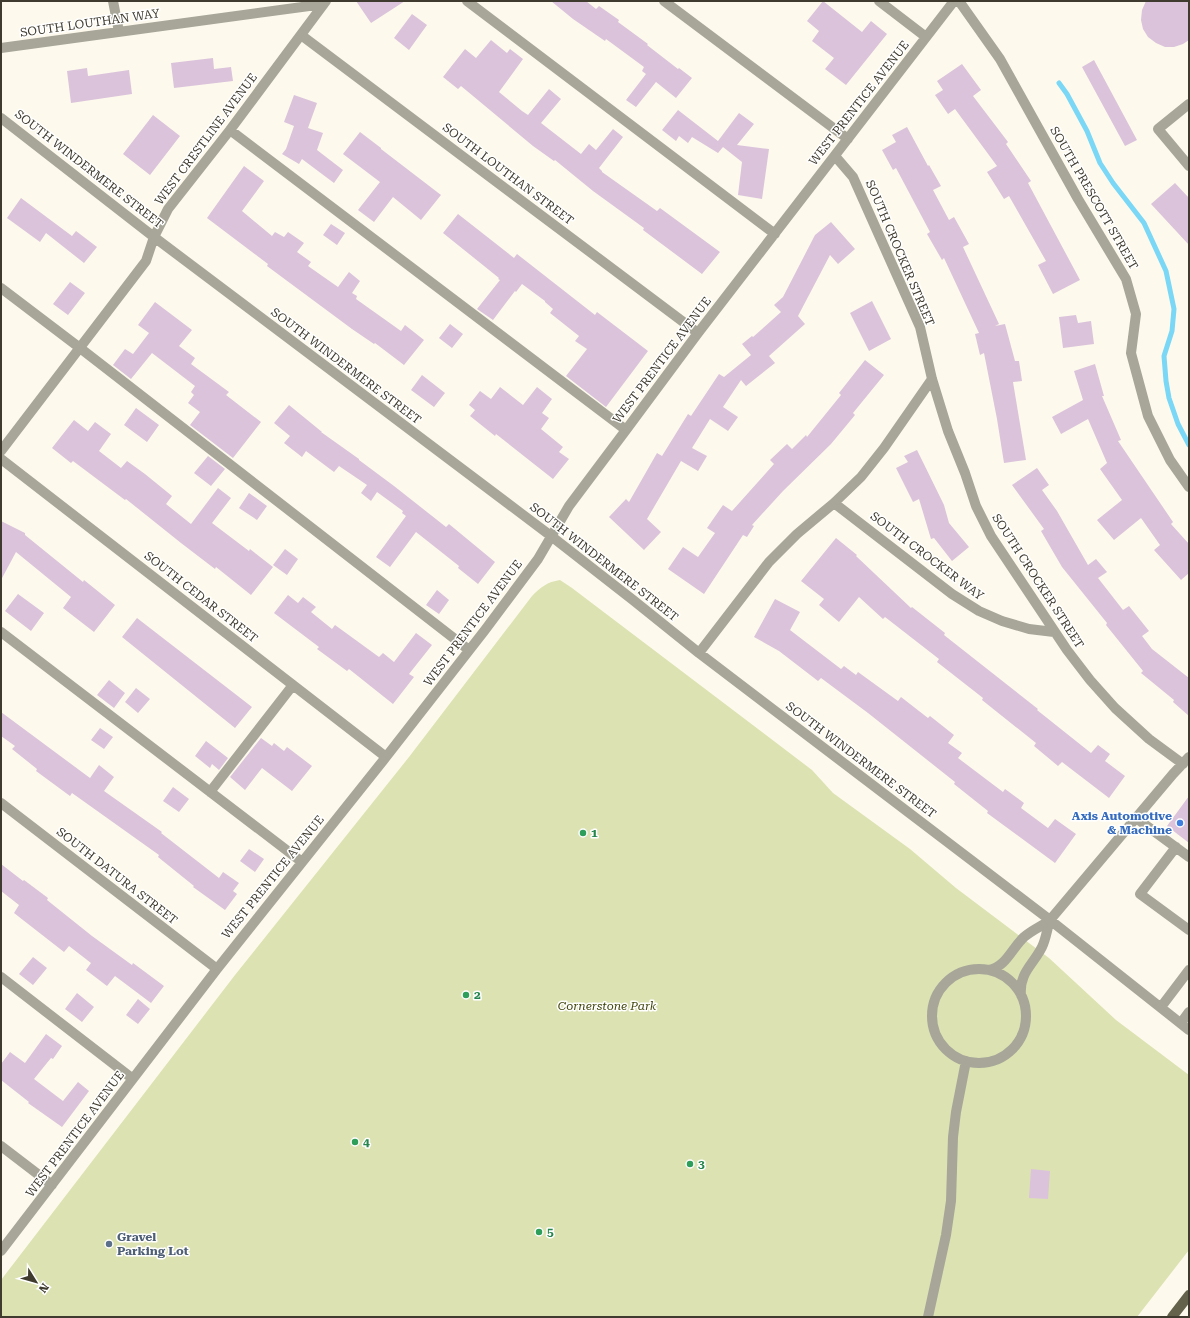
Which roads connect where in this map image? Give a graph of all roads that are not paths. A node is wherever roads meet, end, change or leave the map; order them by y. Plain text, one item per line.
1 (113, 1) edge
2 (468, 1) edge
3 (664, 1) edge
4 (879, 1) edge
5 (954, 1) edge
6 (959, 1) edge
7 (325, 2) edge
8 (119, 32) junction
9 (301, 35) junction
10 (926, 37) junction
11 (1, 48) edge
12 (1189, 104) edge
13 (1, 118) edge
14 (230, 130) junction
15 (848, 139) junction
16 (835, 156) junction
17 (1189, 166) edge
18 (775, 234) junction
19 (154, 237) junction
20 (1, 288) edge
21 (698, 334) junction
22 (80, 348) junction
23 (932, 379) junction
24 (626, 430) junction
25 (1, 451) edge
26 (1, 459) edge
27 (1189, 487) edge
28 (834, 503) junction
29 (551, 536) junction
30 (1, 632) edge
31 (1054, 632) junction
32 (469, 650) junction
33 (699, 653) junction
34 (293, 685) junction
35 (386, 757) junction
36 (1186, 760) edge
37 (210, 792) junction
38 (1, 803) edge
39 (1136, 818) junction
40 (1176, 847) junction
41 (1189, 857) edge
42 (302, 862) junction
43 (1050, 920) junction
44 (1189, 930) edge
45 (217, 969) junction
46 (989, 970) junction
47 (1189, 970) edge
48 (1, 977) edge
49 (1021, 995) junction
50 (1160, 1008) junction
51 (1189, 1012) edge
52 (1185, 1027) edge
53 (966, 1061) junction
54 (133, 1079) junction
55 (1, 1146) edge
56 (52, 1185) junction
57 (1, 1251) edge
58 (1189, 1295) edge
59 (928, 1317) edge
60 (1172, 1317) edge

1 - 8 street
2 - 18 street
3 - 15 street
4 - 10 street
5 - 10 street, WEST PRENTICE AVENUE
6 - 27 street, SOUTH PRESCOTT STREET
7 - 8 street, SOUTH LOUTHAN WAY
7 - 9 street, WEST CRESTLINE AVENUE
8 - 11 street, SOUTH LOUTHAN WAY
9 - 14 street, WEST CRESTLINE AVENUE
9 - 21 street, SOUTH LOUTHAN STREET
10 - 15 street, WEST PRENTICE AVENUE
12 - 17 street
13 - 19 street, SOUTH WINDERMERE STREET
14 - 19 street, WEST CRESTLINE AVENUE
14 - 24 street
15 - 16 street, WEST PRENTICE AVENUE
16 - 18 street, WEST PRENTICE AVENUE
16 - 23 street, SOUTH CROCKER STREET
18 - 21 street, WEST PRENTICE AVENUE
19 - 22 street, WEST CRESTLINE AVENUE
19 - 29 street, SOUTH WINDERMERE STREET
20 - 22 street
21 - 24 street, WEST PRENTICE AVENUE
22 - 25 street, WEST CRESTLINE AVENUE
22 - 32 street
23 - 28 street
23 - 31 street, SOUTH CROCKER STREET
24 - 29 street, WEST PRENTICE AVENUE
26 - 34 street, SOUTH CEDAR STREET
28 - 31 street, SOUTH CROCKER WAY
28 - 33 street
29 - 32 street, WEST PRENTICE AVENUE
29 - 33 street, SOUTH WINDERMERE STREET
30 - 37 street
31 - 36 street, SOUTH CROCKER STREET
32 - 35 street, WEST PRENTICE AVENUE
33 - 43 street, SOUTH WINDERMERE STREET
34 - 35 street, SOUTH CEDAR STREET
34 - 37 street
35 - 42 street, WEST PRENTICE AVENUE
36 - 39 street
37 - 42 street
38 - 45 street, SOUTH DATURA STREET
39 - 40 street
39 - 43 street
40 - 41 street
40 - 44 street
42 - 45 street, WEST PRENTICE AVENUE
43 - 46 street
43 - 49 street
43 - 50 street, SOUTH WINDERMERE STREET
45 - 54 street, WEST PRENTICE AVENUE
46 - 49 street
46 - 53 street
47 - 50 street
48 - 54 street
49 - 53 street
50 - 52 street, SOUTH WINDERMERE STREET
51 - 52 street
53 - 59 street
54 - 56 street, WEST PRENTICE AVENUE
55 - 56 street
56 - 57 street, WEST PRENTICE AVENUE
58 - 60 main road

